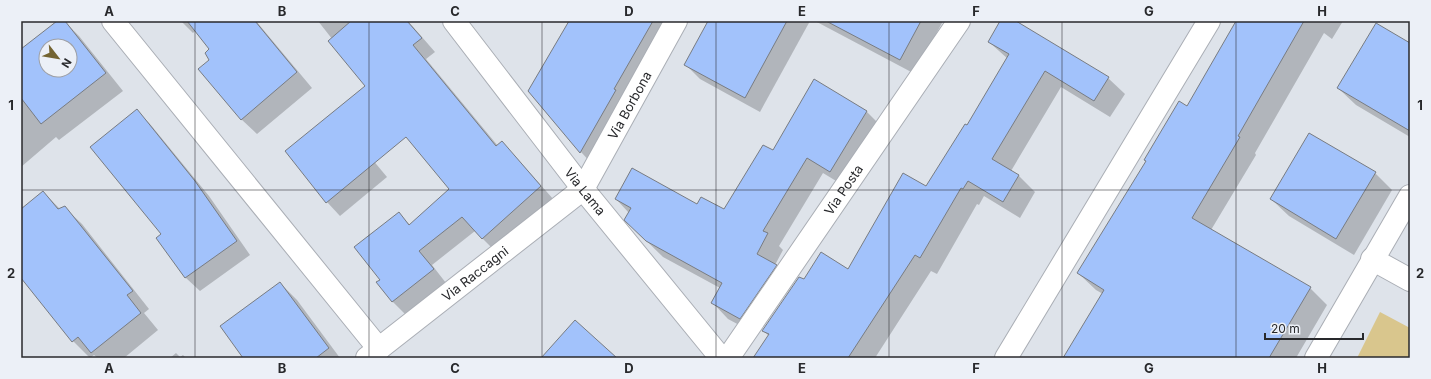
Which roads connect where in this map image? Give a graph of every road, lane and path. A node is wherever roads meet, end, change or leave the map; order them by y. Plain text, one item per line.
1 (113, 21) edge
2 (454, 21) edge
3 (676, 21) edge
4 (959, 21) edge
5 (1209, 21) edge
6 (583, 189) junction
7 (1410, 196) edge
8 (1372, 259) junction
9 (1410, 280) edge
10 (373, 354) edge
11 (721, 358) edge
12 (728, 358) edge
13 (1006, 358) edge
14 (1316, 358) edge

1 - 10 street
2 - 6 street, Via Lama
3 - 6 street, Via Borbona
4 - 12 street, Via Posta
5 - 13 street
6 - 10 street, Via Raccagni
6 - 11 street, Via Lama
7 - 8 street
8 - 9 street
8 - 14 street

